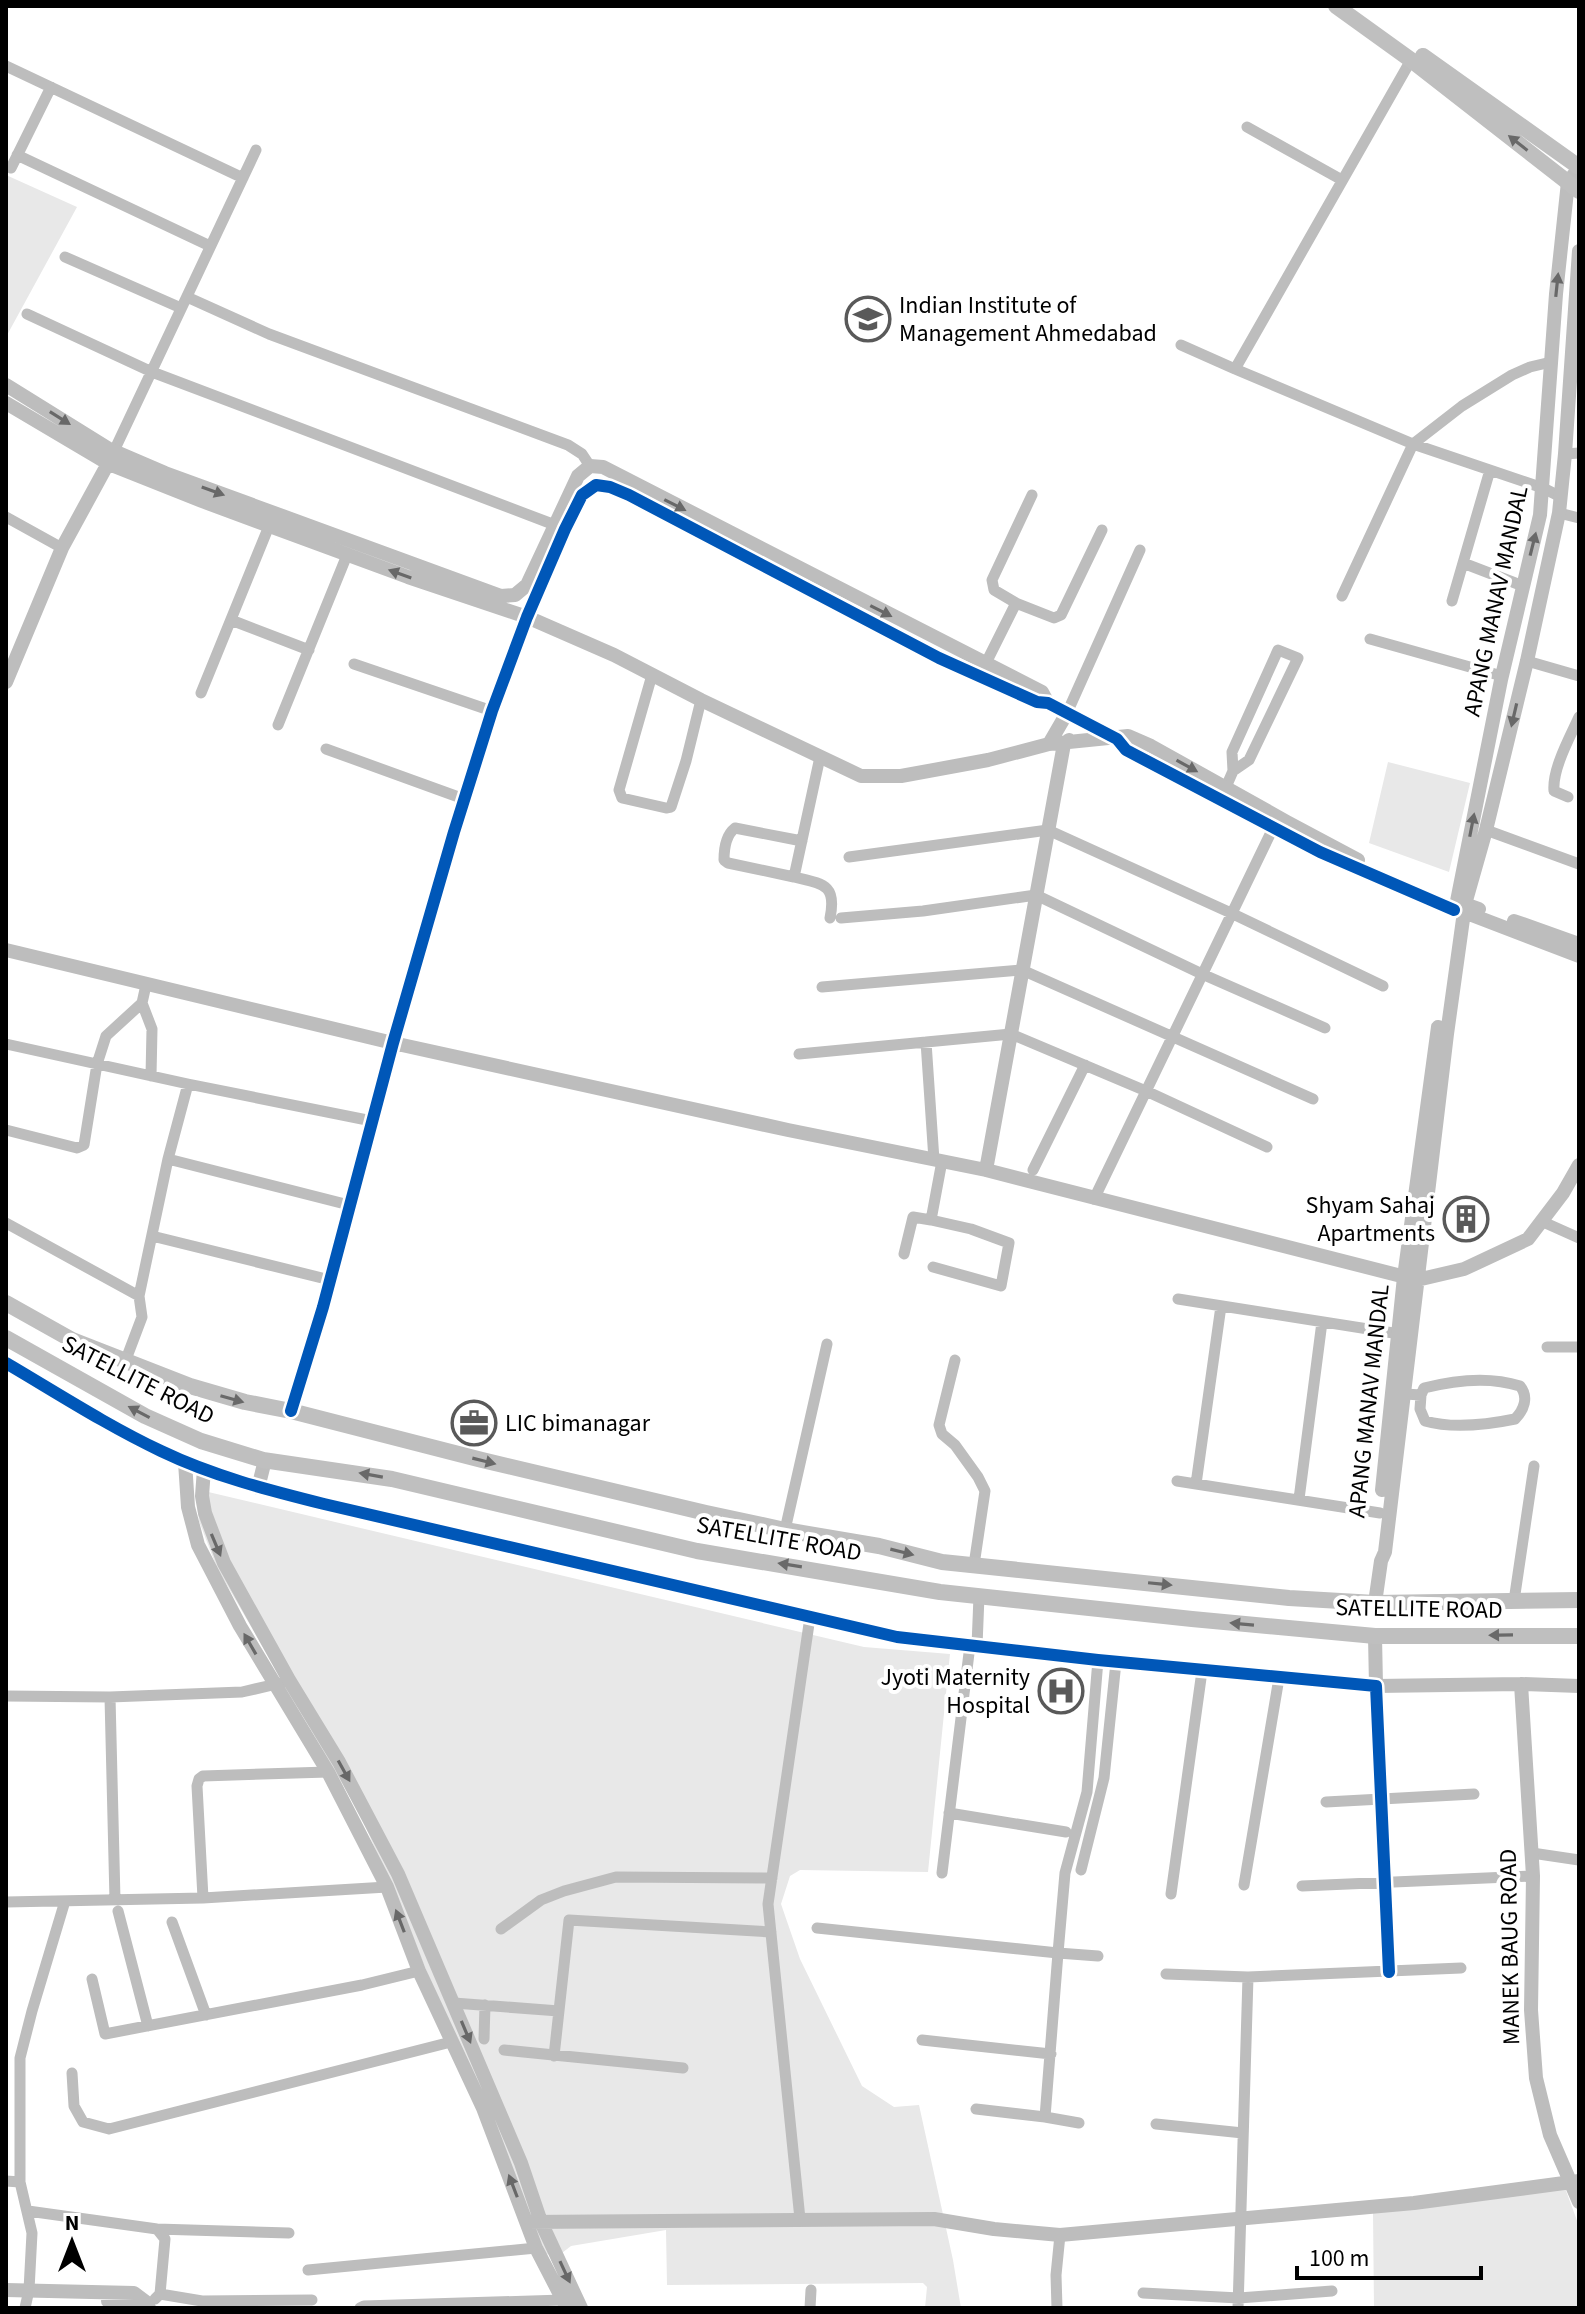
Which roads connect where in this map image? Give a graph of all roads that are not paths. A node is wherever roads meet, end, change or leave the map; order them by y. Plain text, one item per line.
1 (1336, 6) edge
2 (1354, 6) edge
3 (1411, 60) junction
4 (6, 66) edge
5 (51, 87) junction
6 (1247, 127) dead end
7 (256, 150) dead end
8 (17, 155) junction
9 (11, 168) dead end
10 (1579, 168) edge
11 (243, 178) junction
12 (1342, 180) junction
13 (1574, 186) edge
14 (210, 246) junction
15 (1579, 251) edge
16 (65, 257) dead end
17 (187, 297) junction
18 (181, 308) junction
19 (27, 314) dead end
20 (1181, 345) dead end
21 (1551, 362) junction
22 (1235, 369) junction
23 (152, 372) junction
24 (6, 385) edge
25 (6, 403) edge
26 (1413, 444) junction
27 (1572, 453) edge
28 (112, 458) junction
29 (590, 466) junction
30 (1490, 470) junction
31 (596, 485) junction
32 (1543, 488) junction
33 (1032, 495) dead end
34 (1561, 497) junction
35 (1559, 513) junction
36 (6, 517) edge
37 (1579, 518) edge
38 (555, 525) junction
39 (269, 526) junction
40 (1102, 530) dead end
41 (62, 548) junction
42 (1140, 550) dead end
43 (347, 555) junction
44 (1463, 563) junction
45 (809, 582) junction
46 (1523, 586) junction
47 (515, 595) junction
48 (1342, 596) dead end
49 (1452, 601) dead end
50 (1016, 603) junction
51 (527, 617) junction
52 (231, 620) junction
53 (1370, 639) dead end
54 (309, 650) junction
55 (1527, 661) junction
56 (354, 664) dead end
57 (982, 672) junction
58 (652, 675) junction
59 (1579, 676) edge
60 (1501, 678) junction
61 (6, 682) edge
62 (1521, 685) junction
63 (201, 693) dead end
64 (701, 700) junction
65 (492, 711) junction
66 (1067, 713) junction
67 (1579, 717) edge
68 (278, 725) dead end
69 (1090, 725) junction
70 (1117, 739) junction
71 (1056, 744) junction
72 (326, 749) dead end
73 (820, 757) junction
74 (1233, 771) junction
75 (1226, 787) junction
76 (1568, 797) dead end
77 (464, 799) junction
78 (1276, 822) junction
79 (1048, 830) junction
80 (1486, 830) junction
81 (802, 841) junction
82 (849, 857) dead end
83 (1579, 864) edge
84 (794, 877) junction
85 (1036, 895) junction
86 (1458, 907) junction
87 (1231, 913) junction
88 (1579, 944) edge
89 (6, 950) edge
90 (1579, 956) edge
91 (1022, 970) junction
92 (1202, 974) junction
93 (146, 985) junction
94 (1383, 986) dead end
95 (822, 987) dead end
96 (142, 1003) junction
97 (1325, 1028) dead end
98 (1011, 1034) junction
99 (1173, 1035) junction
100 (926, 1042) junction
101 (393, 1043) junction
102 (6, 1044) edge
103 (799, 1054) dead end
104 (97, 1064) junction
105 (1085, 1065) junction
106 (151, 1076) junction
107 (188, 1084) junction
108 (1146, 1091) junction
109 (1313, 1099) dead end
110 (372, 1121) junction
111 (6, 1130) edge
112 (1267, 1147) dead end
113 (168, 1159) junction
114 (938, 1160) junction
115 (1579, 1165) edge
116 (986, 1170) junction
117 (1033, 1170) dead end
118 (1094, 1199) junction
119 (349, 1205) junction
120 (931, 1220) junction
121 (1541, 1221) junction
122 (6, 1223) edge
123 (152, 1236) junction
124 (1579, 1238) edge
125 (904, 1254) dead end
126 (933, 1267) dead end
127 (1411, 1279) junction
128 (330, 1280) junction
129 (139, 1296) junction
130 (1178, 1299) dead end
131 (6, 1303) edge
132 (1221, 1306) junction
133 (1322, 1322) junction
134 (1405, 1335) junction
135 (6, 1338) edge
136 (827, 1344) dead end
137 (1547, 1347) dead end
138 (1579, 1347) edge
139 (955, 1360) dead end
140 (125, 1362) junction
141 (6, 1363) edge
142 (1405, 1394) junction
143 (1421, 1395) junction
144 (291, 1411) junction
145 (265, 1460) junction
146 (185, 1462) junction
147 (1534, 1466) dead end
148 (204, 1469) junction
149 (1177, 1481) dead end
150 (1196, 1484) junction
151 (258, 1488) junction
152 (1299, 1499) junction
153 (1380, 1513) junction
154 (785, 1530) junction
155 (1381, 1561) junction
156 (974, 1565) junction
157 (979, 1596) junction
158 (1579, 1600) edge
159 (1514, 1601) junction
160 (1375, 1603) junction
161 (810, 1617) junction
162 (1375, 1636) junction
163 (1579, 1636) edge
164 (973, 1646) junction
165 (1098, 1660) junction
166 (1116, 1662) junction
167 (1202, 1671) junction
168 (1279, 1678) junction
169 (289, 1680) junction
170 (1521, 1684) junction
171 (274, 1685) junction
172 (1376, 1686) junction
173 (1579, 1686) edge
174 (6, 1696) edge
175 (110, 1697) junction
176 (328, 1772) junction
177 (1474, 1794) dead end
178 (1381, 1798) junction
179 (1326, 1802) dead end
180 (949, 1813) junction
181 (1066, 1832) dead end
182 (1532, 1853) junction
183 (1579, 1860) edge
184 (1081, 1870) dead end
185 (942, 1873) dead end
186 (1533, 1876) junction
187 (772, 1878) junction
188 (1385, 1881) junction
189 (1244, 1885) dead end
190 (1302, 1886) dead end
191 (387, 1887) junction
192 (1171, 1894) dead end
193 (203, 1898) junction
194 (65, 1901) junction
195 (6, 1902) edge
196 (117, 1905) junction
197 (172, 1922) dead end
198 (817, 1928) dead end
199 (501, 1929) dead end
200 (771, 1932) junction
201 (1058, 1953) junction
202 (1098, 1956) dead end
203 (1461, 1968) dead end
204 (419, 1971) junction
205 (1389, 1972) junction
206 (1166, 1974) dead end
207 (1248, 1977) junction
208 (92, 1979) dead end
209 (454, 2003) junction
210 (485, 2005) junction
211 (559, 2011) junction
212 (206, 2015) junction
213 (148, 2026) junction
214 (484, 2039) dead end
215 (922, 2040) dead end
216 (451, 2042) junction
217 (504, 2050) dead end
218 (1051, 2054) junction
219 (554, 2056) junction
220 (683, 2068) dead end
221 (72, 2073) dead end
222 (976, 2109) dead end
223 (1045, 2117) junction
224 (1079, 2123) dead end
225 (1156, 2124) dead end
226 (6, 2129) edge
227 (19, 2129) junction
228 (1243, 2133) junction
229 (6, 2181) edge
230 (1574, 2181) edge
231 (20, 2182) junction
232 (1579, 2202) edge
233 (28, 2211) junction
234 (800, 2219) junction
235 (1240, 2219) junction
236 (534, 2222) junction
237 (157, 2229) junction
238 (289, 2233) dead end
239 (1060, 2235) junction
240 (536, 2248) junction
241 (308, 2270) dead end
242 (6, 2290) edge
243 (811, 2290) dead end
244 (1332, 2291) dead end
245 (1143, 2293) dead end
246 (160, 2294) junction
247 (27, 2299) edge
248 (6, 2300) edge
249 (312, 2300) dead end
250 (1238, 2303) edge
251 (565, 2304) edge
252 (144, 2307) edge
253 (360, 2308) edge
254 (581, 2308) edge
255 (810, 2308) edge
256 (1057, 2308) edge

1 - 3 main road
2 - 10 main road
3 - 12 street
13 -> 3 main road
4 - 5 street
5 - 8 street
5 - 11 street
6 - 12 street
7 - 11 street
8 - 9 street
8 - 14 street
10 - 13 street
11 - 14 street
12 - 22 street
21 -> 13 street, APANG MANAV MANDAL
14 - 17 street
15 - 27 street
16 - 18 street
17 - 18 street
17 - 29 street
18 - 23 street
19 - 23 street
20 - 22 street
21 - 26 street
21 - 32 street, APANG MANAV MANDAL
22 - 26 street
23 - 28 street
23 - 38 street
24 -> 28 street
25 - 28 street
26 - 30 street
26 - 48 street
27 - 34 street
28 - 39 street
28 - 41 street
28 -> 47 street
29 - 31 street
29 - 38 street
29 -> 45 street
30 - 32 street
30 - 44 street
31 - 45 street
31 - 51 street
32 - 34 street
46 -> 32 street, APANG MANAV MANDAL
33 - 50 street
34 - 35 street
35 - 37 street
35 - 55 street
36 - 41 street
38 - 47 street
39 - 43 street
39 - 52 street
40 - 50 street
41 - 61 street
42 - 66 street
51 -> 43 street
43 - 54 street
44 - 46 street
44 - 49 street
45 - 57 street
46 - 60 street, APANG MANAV MANDAL
47 - 51 street
50 - 57 street
51 - 58 street
51 - 65 street
52 - 54 street
52 - 63 street
53 - 60 street
54 - 68 street
55 - 59 street
55 - 62 street
56 - 65 street
57 - 66 street
58 - 64 street
58 - 64 street
60 - 62 street
86 -> 60 street, APANG MANAV MANDAL
62 -> 80 street
64 - 73 street
65 - 77 street
66 - 69 street
66 - 71 street
67 - 76 street
69 - 70 street
69 - 71 street
70 - 71 street
70 -> 75 street
70 - 78 street
71 - 73 street
71 - 79 street
72 - 77 street
73 - 81 street
74 - 74 street
74 - 75 street
75 - 78 street
77 - 101 street
78 - 86 street
78 - 87 street
79 - 82 street
79 - 85 street
79 - 87 street
80 - 83 street
80 - 86 street
81 - 84 street
81 - 84 street
84 - 85 street
85 - 91 street
85 - 92 street
86 - 88 street
86 - 90 street
86 - 127 street, APANG MANAV MANDAL
87 - 92 street
87 - 94 street
89 - 93 street
91 - 95 street
91 - 98 street
91 - 99 street
92 - 97 street
92 - 99 street
93 - 96 street
93 - 101 street
96 - 104 street
96 - 106 street
98 - 100 street
98 - 105 street
98 - 116 street
99 - 108 street
99 - 109 street
100 - 103 street
100 - 114 street
101 - 110 street
101 - 114 street
102 - 104 street
104 - 106 street
104 - 111 street
105 - 108 street
105 - 117 street
106 - 107 street
107 - 110 street
107 - 113 street
108 - 112 street
108 - 118 street
110 - 119 street
113 - 119 street
113 - 123 street
114 - 116 street
114 - 120 street
115 - 121 street
116 - 118 street
118 - 127 street
119 - 128 street
120 - 125 street
120 - 126 street
121 - 124 street
121 - 127 street
122 - 129 street
123 - 128 street
123 - 129 street
127 - 134 street, APANG MANAV MANDAL
128 - 144 street
129 - 140 street
130 - 132 street
131 - 140 main road, SATELLITE ROAD
132 - 133 street
132 - 150 street
133 - 134 street
133 - 152 street
134 - 142 street
134 - 153 street, APANG MANAV MANDAL
145 -> 135 main road, SATELLITE ROAD
136 - 154 street
137 - 138 street
139 - 156 street
140 -> 144 main road, SATELLITE ROAD
141 - 146 street
142 - 143 street
142 - 155 street
143 - 143 street
144 -> 154 main road, SATELLITE ROAD
145 - 151 street
157 -> 145 main road, SATELLITE ROAD
146 - 148 street
171 -> 146 street
147 - 159 street
148 - 151 street
148 -> 169 street
149 - 150 street
150 - 152 street
151 - 161 street
152 - 153 street
153 - 155 street, APANG MANAV MANDAL
154 -> 156 main road, SATELLITE ROAD
155 - 160 street
156 -> 160 main road, SATELLITE ROAD
162 -> 157 main road, SATELLITE ROAD
157 - 164 street
158 - 159 main road, SATELLITE ROAD
159 - 160 main road, SATELLITE ROAD
161 - 164 street
161 - 187 street
163 -> 162 main road, SATELLITE ROAD
162 - 172 street
164 - 165 street
164 - 180 street
165 - 166 street
165 - 201 street
166 - 167 street
166 - 184 street
167 - 168 street
167 - 192 street
168 - 172 street
168 - 189 street
169 - 171 street
169 -> 209 street
170 - 172 street
170 - 173 street
170 - 182 street, MANEK BAUG ROAD
171 - 175 street
171 - 176 street
172 - 178 street
174 - 175 street
175 - 196 street
176 - 191 street
176 - 193 street
177 - 178 street
178 - 179 street
178 - 188 street
180 - 181 street
180 - 185 street
182 - 183 street
182 - 186 street, MANEK BAUG ROAD
186 - 188 street
186 - 230 street, MANEK BAUG ROAD
187 - 199 street
187 - 200 street
188 - 190 street
188 - 205 street
191 - 193 street
204 -> 191 street
193 - 196 street
194 - 195 street
194 - 196 street
194 - 227 street
196 - 213 street
197 - 212 street
198 - 201 street
200 - 211 street
200 - 234 street
201 - 202 street
201 - 218 street
203 - 205 street
204 - 212 street
204 - 216 street
205 - 207 street
206 - 207 street
207 - 228 street
208 - 213 street
209 - 210 street
209 -> 236 street
210 - 211 street
210 - 214 street
211 - 219 street
212 - 213 street
215 - 218 street
216 - 221 street
236 -> 216 street
217 - 219 street
218 - 223 street
219 - 220 street
222 - 223 street
223 - 224 street
225 - 228 street
226 - 227 street
227 - 231 street
228 - 235 street
229 - 231 street
230 - 232 street, MANEK BAUG ROAD
230 - 235 street
231 - 233 street
233 - 237 street
233 - 247 street
234 - 236 street
234 - 239 street
235 - 239 street
235 - 250 street
236 - 240 street
236 -> 254 street
237 - 238 street
237 - 246 street
239 - 256 street
240 - 241 street
240 - 251 street
242 - 247 street
243 - 255 street
244 - 250 street
245 - 250 street
246 - 249 street
246 - 252 street
247 - 248 street
247 - 252 street
251 - 253 street

